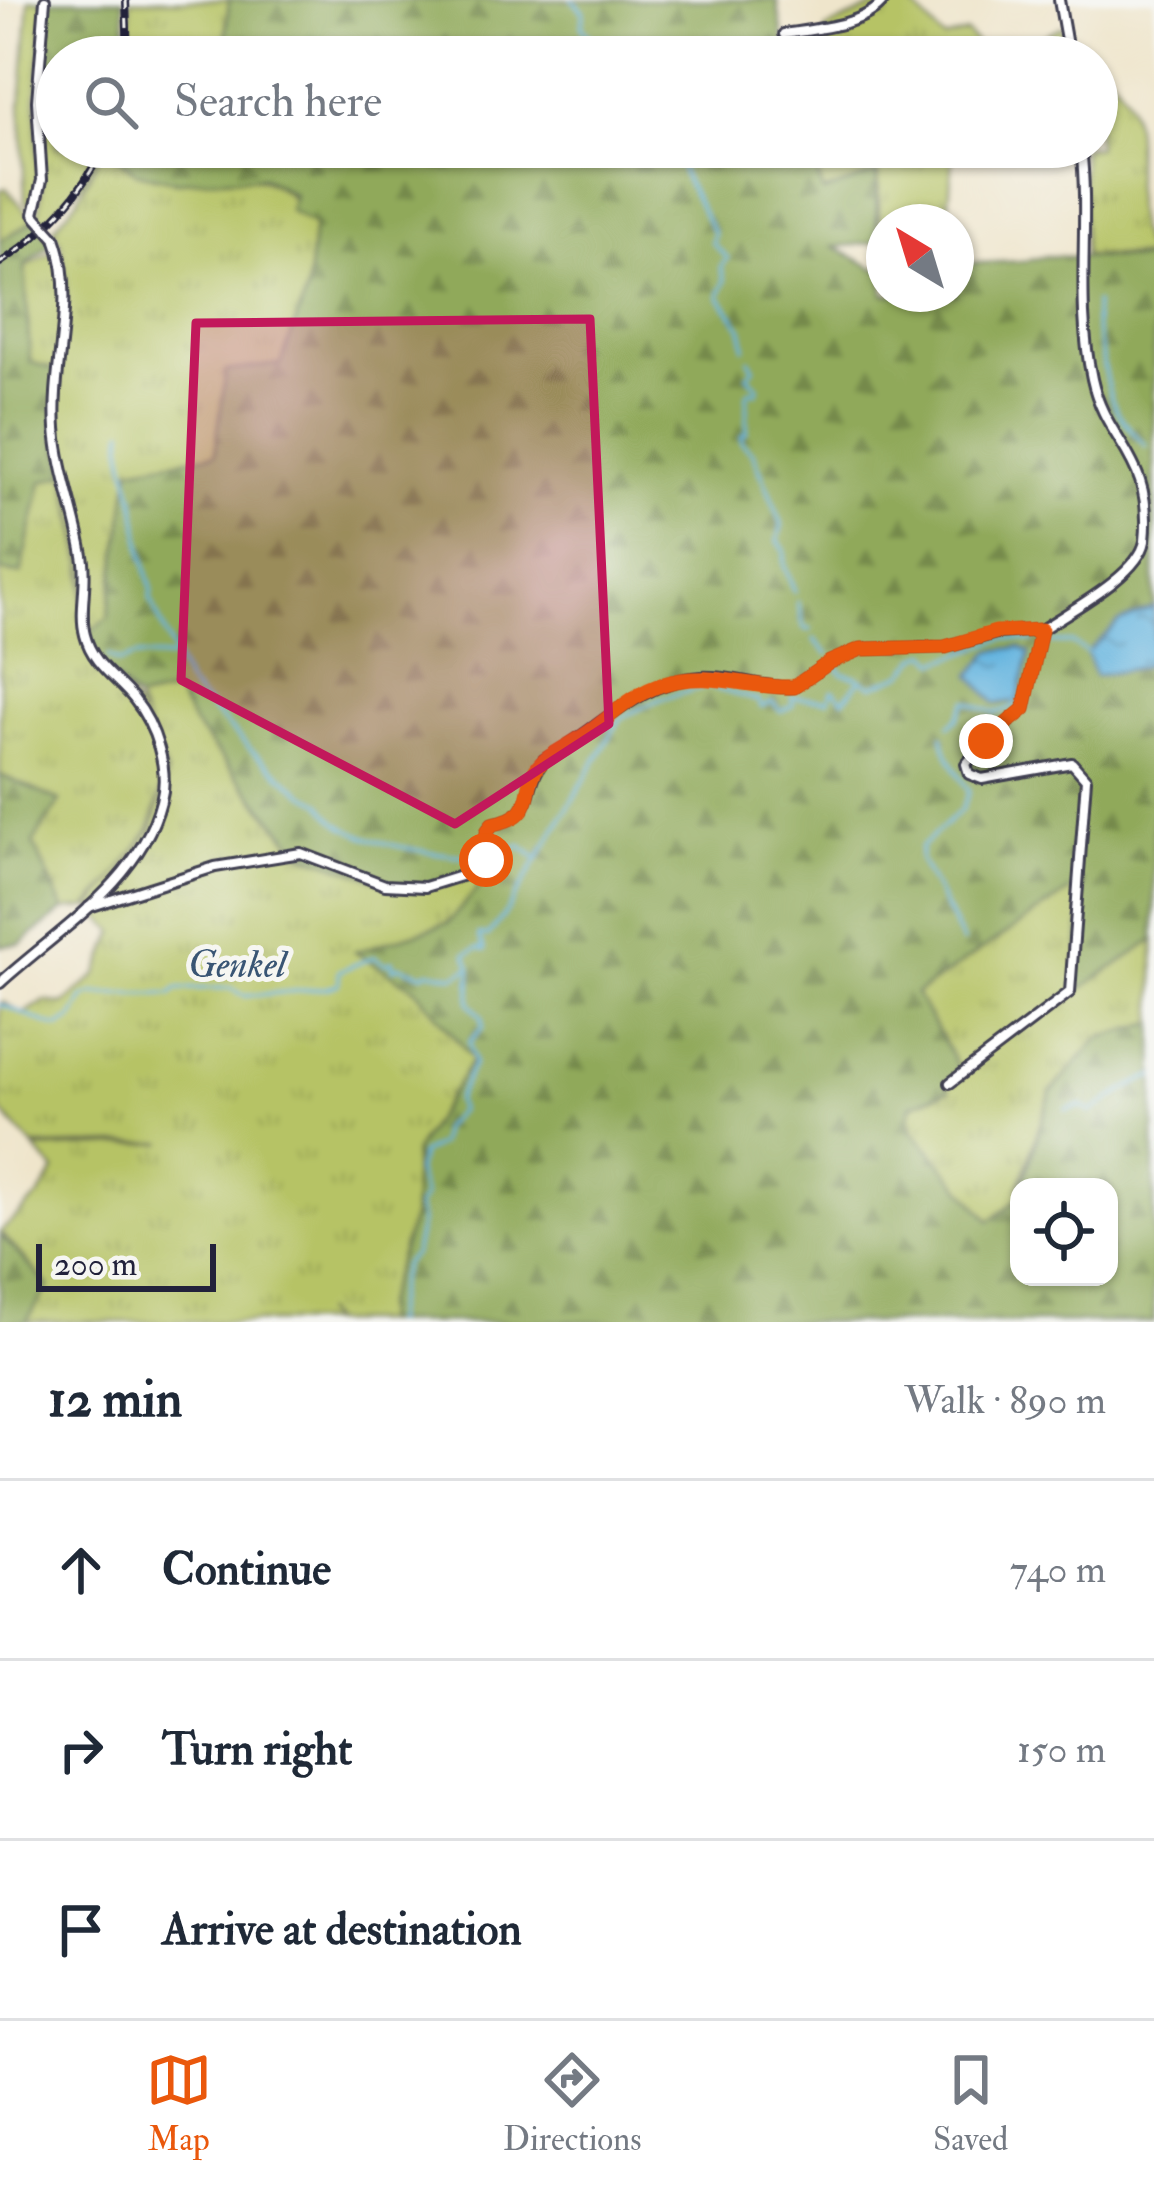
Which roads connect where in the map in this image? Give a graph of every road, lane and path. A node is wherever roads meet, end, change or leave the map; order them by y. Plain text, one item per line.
1 (45, 0) edge
2 (884, 0) edge
3 (1059, 0) edge
4 (784, 34) dead end
5 (43, 36) edge
6 (1065, 36) edge
7 (41, 168) edge
8 (1083, 168) edge
9 (1041, 630) junction
10 (89, 908) junction
11 (0, 983) edge
12 (950, 1083) dead end

1 - 5 street, bridge
2 - 4 street
3 - 6 street
7 - 10 street, bridge
8 - 9 street
9 - 10 street
9 - 12 street
10 - 11 street

